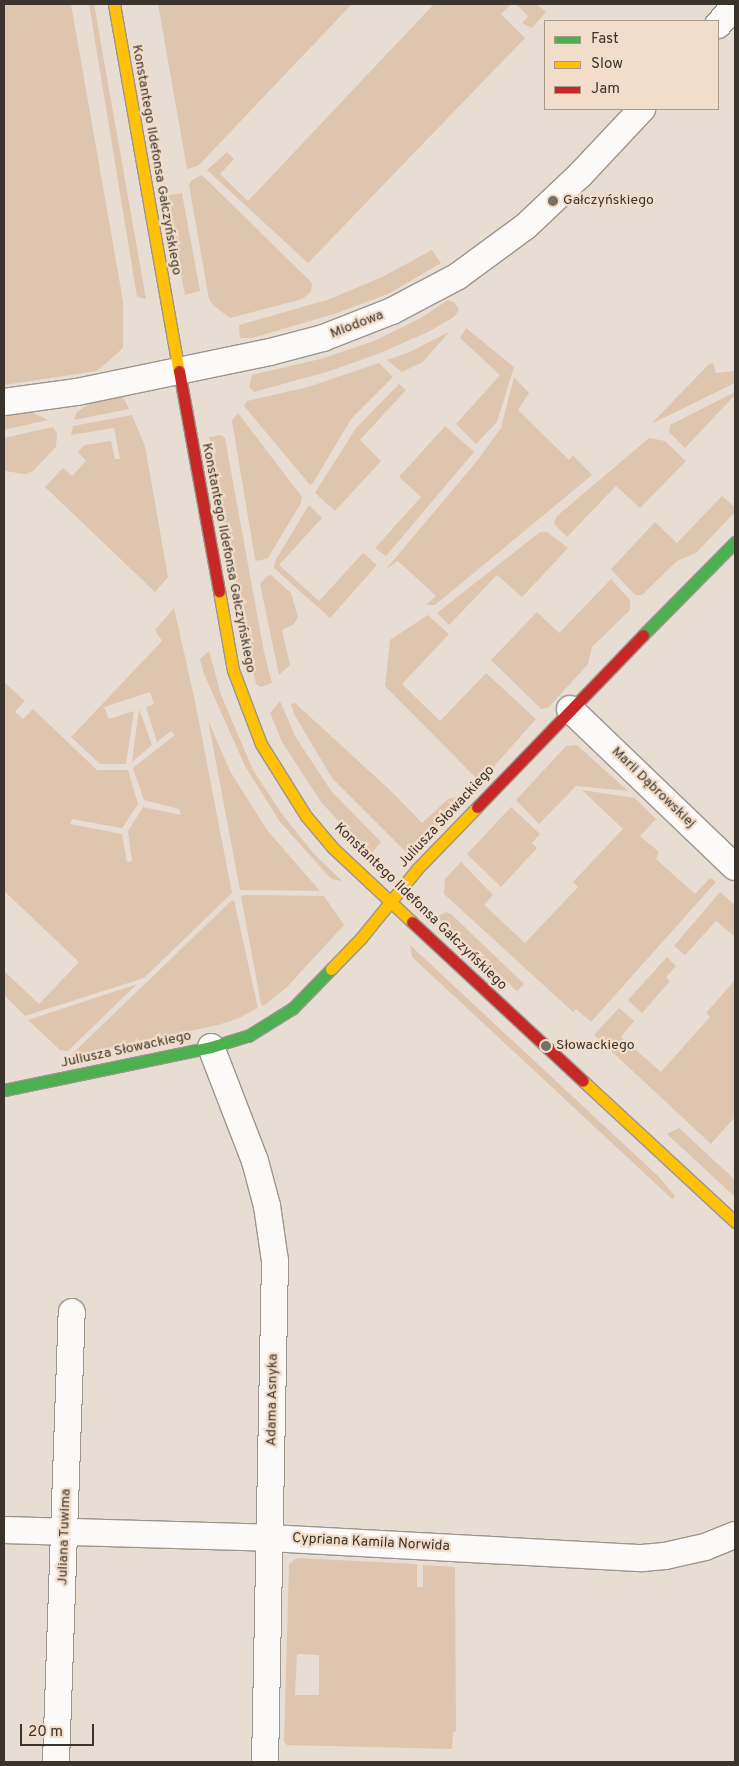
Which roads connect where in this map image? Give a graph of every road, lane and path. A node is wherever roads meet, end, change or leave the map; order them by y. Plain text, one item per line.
1 (114, 4) edge
2 (735, 5) edge
3 (719, 23) edge
4 (641, 110) edge
5 (178, 371) junction
6 (4, 402) edge
7 (735, 542) edge
8 (570, 709) junction
9 (735, 867) edge
10 (390, 903) junction
11 (211, 1047) junction
12 (4, 1090) edge
13 (735, 1222) edge
14 (72, 1312) dead end
15 (4, 1530) edge
16 (66, 1532) junction
17 (735, 1535) edge
18 (270, 1538) junction
19 (56, 1762) edge
20 (265, 1762) edge

1 - 5 street, Konstantego Ildefonsa Gałczyńskiego
2 - 3 street
4 - 5 street, Miodowa
5 - 6 street, Miodowa
5 - 10 street, Konstantego Ildefonsa Gałczyńskiego
7 - 8 street, Juliusza Słowackiego
8 - 9 street, Marii Dąbrowskiej
8 - 10 street, Juliusza Słowackiego
10 - 11 street, Juliusza Słowackiego
10 - 13 street, Konstantego Ildefonsa Gałczyńskiego
11 - 12 street, Juliusza Słowackiego
11 - 18 street, Adama Asnyka
14 - 16 street, Juliana Tuwima
15 - 16 street, Cypriana Kamila Norwida
16 - 18 street, Cypriana Kamila Norwida
16 - 19 street, Juliana Tuwima
17 - 18 street, Cypriana Kamila Norwida
18 - 20 street, Adama Asnyka

